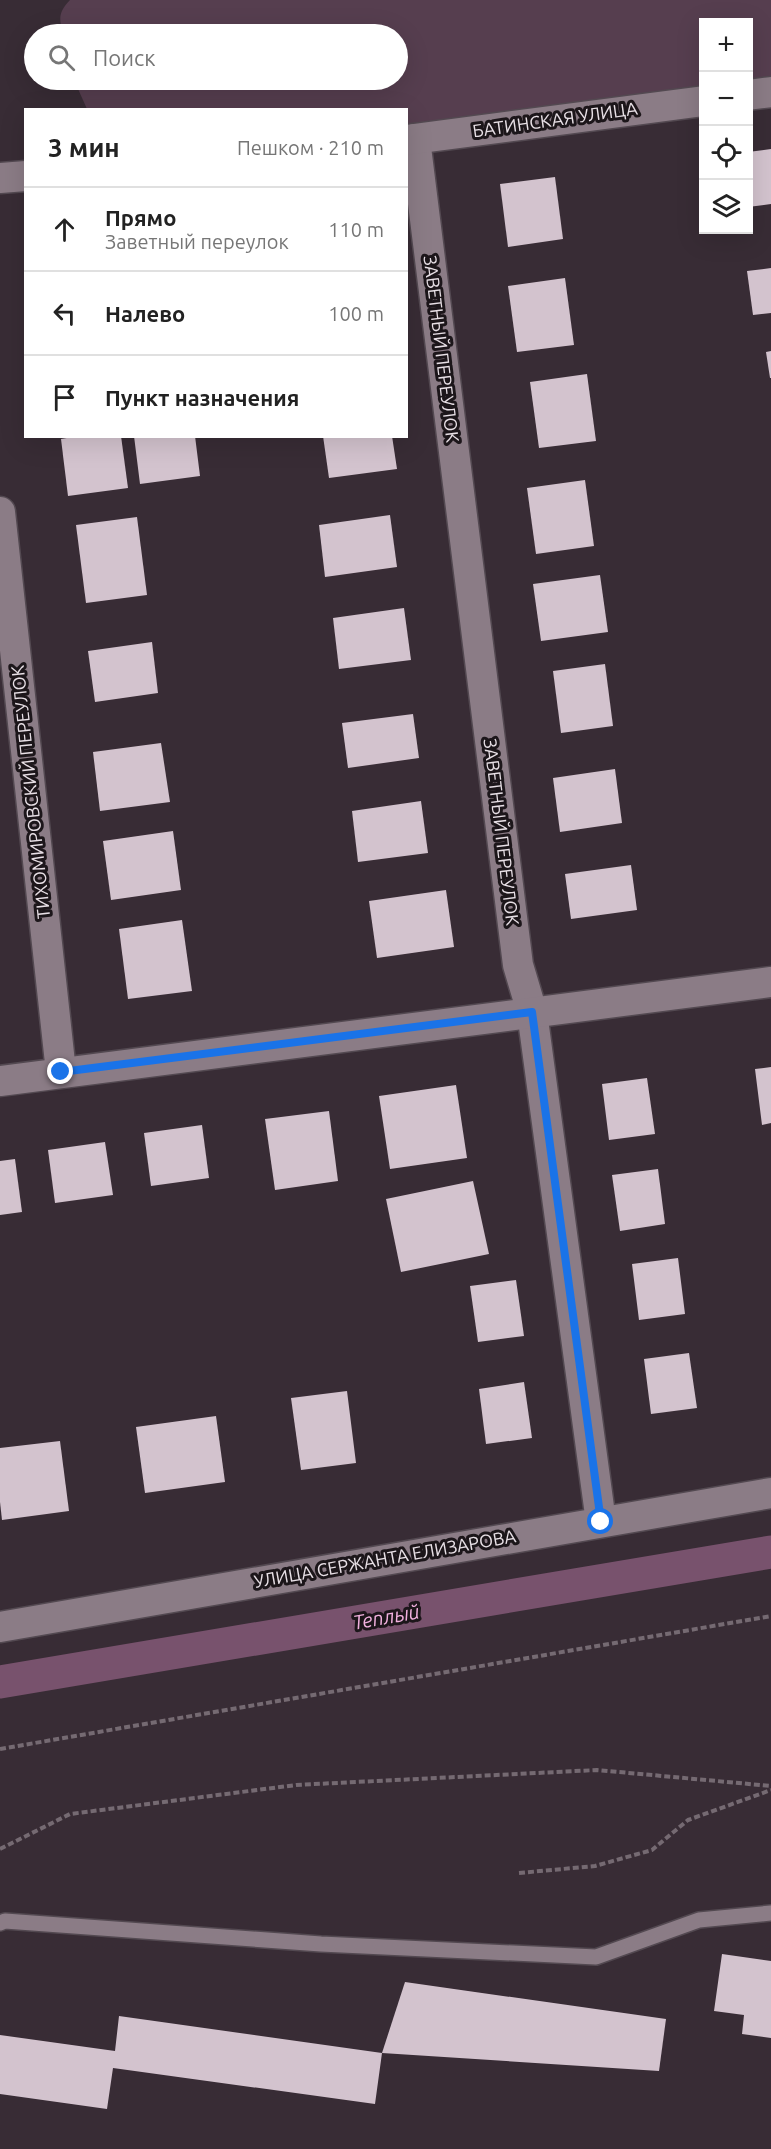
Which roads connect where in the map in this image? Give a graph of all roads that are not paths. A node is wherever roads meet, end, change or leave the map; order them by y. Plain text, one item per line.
1 (771, 92) edge
2 (753, 94) edge
3 (699, 101) edge
4 (411, 139) edge
5 (24, 176) edge
6 (0, 178) edge
7 (0, 512) edge
8 (771, 982) edge
9 (532, 1012) junction
10 (61, 1072) junction
11 (0, 1081) edge
12 (771, 1493) edge
13 (601, 1522) junction
14 (0, 1627) edge
15 (771, 1913) edge
16 (0, 1923) edge

1 - 2 street
3 - 4 street, БАТИНСКАЯ УЛИЦА
4 - 9 street, ЗАВЕТНЫЙ ПЕРЕУЛОК
5 - 6 street
7 - 10 street, ТИХОМИРОВСКИЙ ПЕРЕУЛОК
8 - 9 street
9 - 10 street
9 - 13 street, ЗАВЕТНЫЙ ПЕРЕУЛОК
10 - 11 street
12 - 13 street, УЛИЦА СЕРЖАНТА ЕЛИЗАРОВА
13 - 14 street, УЛИЦА СЕРЖАНТА ЕЛИЗАРОВА
15 - 16 lane

